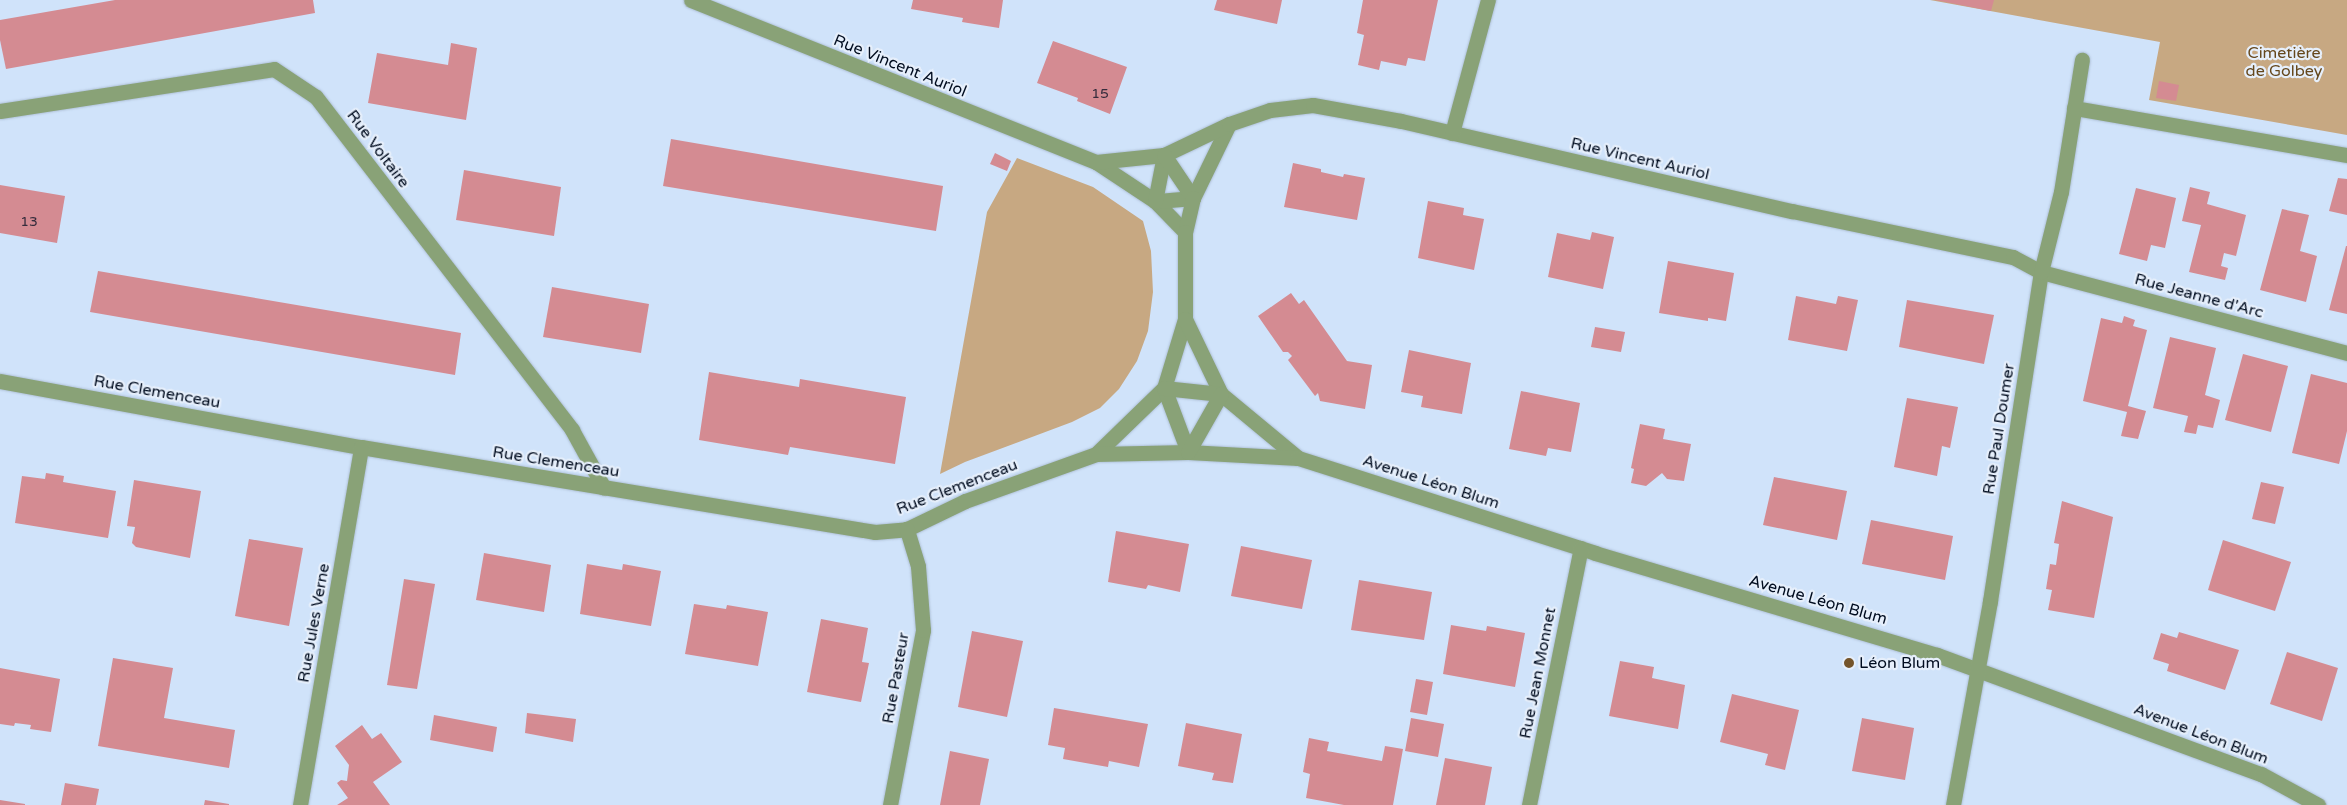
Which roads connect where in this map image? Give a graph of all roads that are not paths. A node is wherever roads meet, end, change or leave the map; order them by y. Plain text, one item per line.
1 (691, 0) edge
2 (1488, 0) edge
3 (2082, 60) dead end
4 (2074, 108) junction
5 (0, 112) edge
6 (1229, 124) junction
7 (1452, 133) junction
8 (1164, 155) junction
9 (2347, 155) edge
10 (1096, 162) junction
11 (1193, 198) junction
12 (1155, 201) junction
13 (1185, 232) junction
14 (2041, 272) junction
15 (1184, 319) junction
16 (2347, 353) edge
17 (0, 381) edge
18 (1164, 388) junction
19 (1221, 394) junction
20 (361, 447) junction
21 (1188, 452) junction
22 (1096, 454) junction
23 (1298, 458) junction
24 (604, 488) junction
25 (907, 529) junction
26 (1581, 548) junction
27 (1977, 668) junction
28 (300, 805) edge
29 (890, 805) edge
30 (1529, 805) edge
31 (1953, 805) edge
32 (2318, 805) edge

1 - 10 street, Rue Vincent Auriol
2 - 7 street
3 - 4 street, Rue Paul Doumer
4 - 9 street
4 - 14 street, Rue Paul Doumer
5 - 24 street, Rue Voltaire
6 - 7 street, Rue Vincent Auriol
6 - 8 street, Rue Vincent Auriol
6 - 11 street
7 - 14 street, Rue Vincent Auriol
8 - 10 street, Rue Vincent Auriol
8 - 11 street
8 - 12 street
10 - 12 street, Rue Vincent Auriol
11 - 12 street
11 - 13 street
12 - 13 street, Rue Vincent Auriol
13 - 15 street
14 - 16 street, Rue Jeanne d'Arc
14 - 27 street, Rue Paul Doumer
15 - 18 street
15 - 19 street, Avenue Léon Blum
17 - 20 street, Rue Clemenceau
18 - 19 street
18 - 21 street
18 - 22 street
19 - 21 street
19 - 23 street, Avenue Léon Blum
20 - 24 street, Rue Clemenceau
20 - 28 street, Rue Jules Verne
21 - 22 street, Avenue Léon Blum
21 - 23 street, Avenue Léon Blum
22 - 25 street, Rue Clemenceau
23 - 26 street, Avenue Léon Blum
24 - 25 street, Rue Clemenceau
25 - 29 street, Rue Pasteur
26 - 27 street, Avenue Léon Blum
26 - 30 street, Rue Jean Monnet
27 - 31 street, Rue Paul Doumer
27 - 32 street, Avenue Léon Blum

